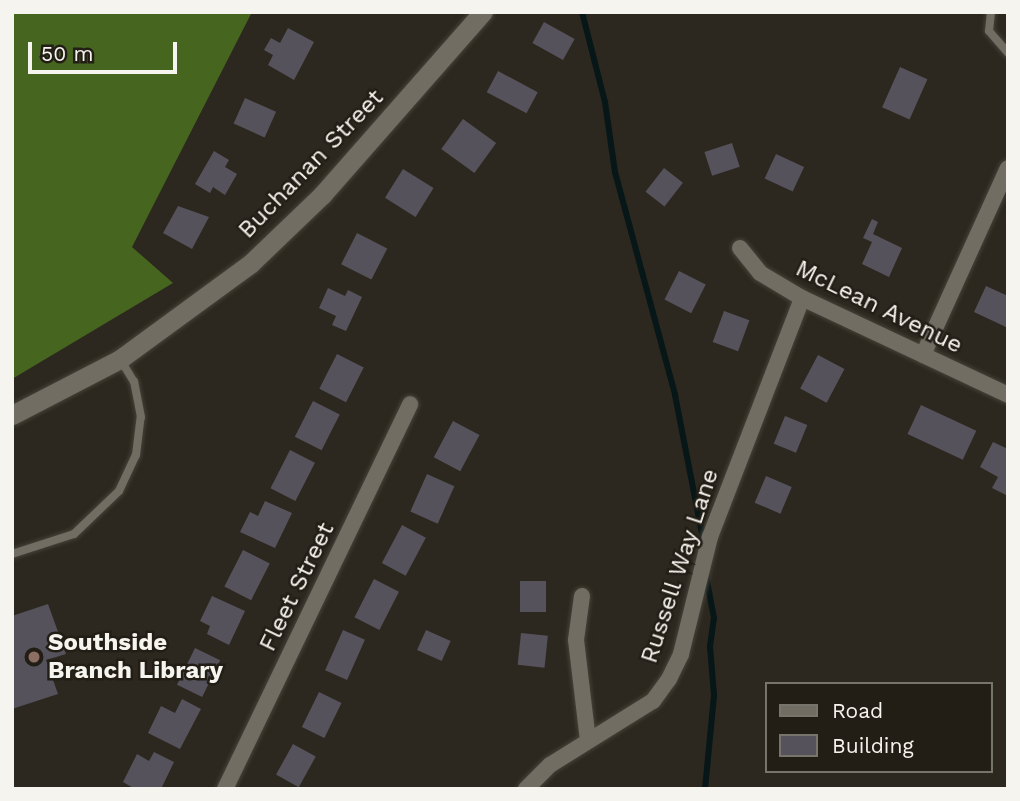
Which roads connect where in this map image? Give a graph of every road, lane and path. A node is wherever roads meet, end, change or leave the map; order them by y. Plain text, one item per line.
1 (484, 12) edge
2 (991, 12) edge
3 (1008, 53) edge
4 (1008, 168) edge
5 (740, 247) dead end
6 (802, 298) junction
7 (923, 355) junction
8 (120, 359) junction
9 (1008, 395) edge
10 (410, 404) dead end
11 (12, 415) edge
12 (12, 554) edge
13 (582, 596) dead end
14 (588, 740) junction
15 (225, 789) edge
16 (526, 789) edge

1 - 8 street, Buchanan Street
2 - 3 lane
4 - 7 street
5 - 6 street, McLean Avenue
6 - 7 street, McLean Avenue
6 - 14 street, Russell Way Lane
7 - 9 street, McLean Avenue
8 - 11 street, Buchanan Street
8 - 12 lane
10 - 15 street, Fleet Street
13 - 14 street
14 - 16 street, Russell Way Lane

